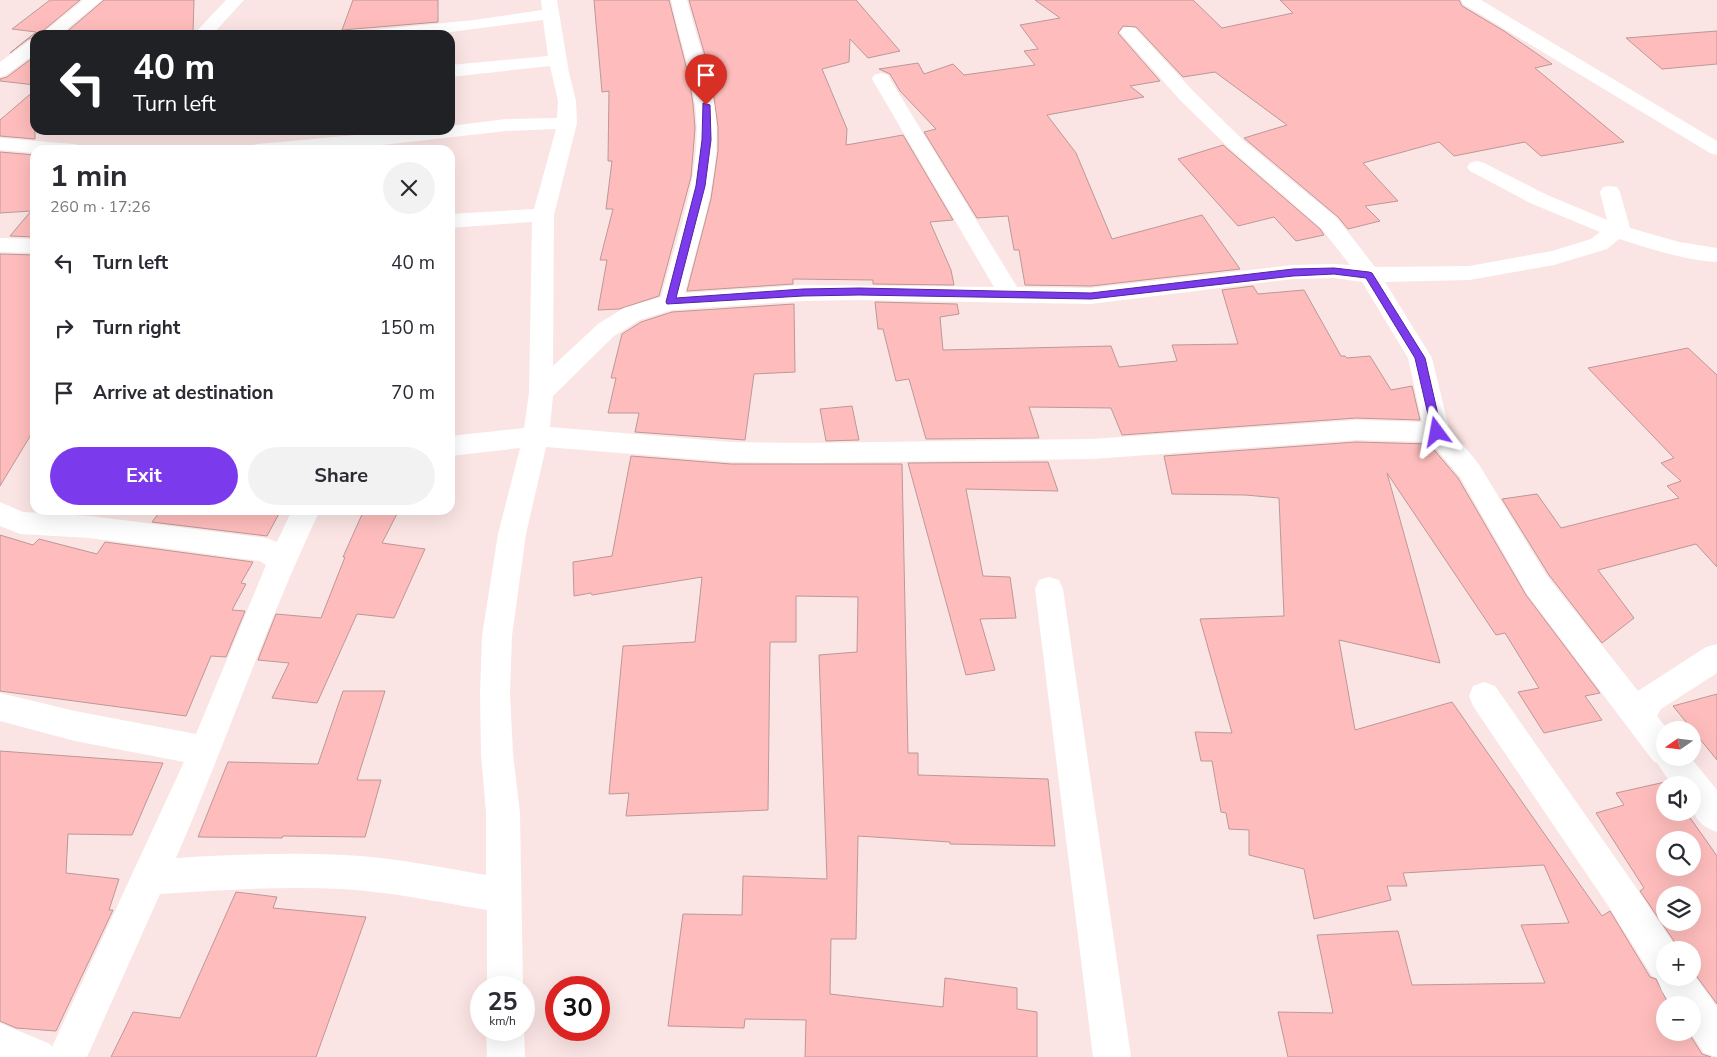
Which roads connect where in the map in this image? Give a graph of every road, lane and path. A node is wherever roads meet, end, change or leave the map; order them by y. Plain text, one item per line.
1 (94, 0) edge
2 (236, 0) edge
3 (679, 0) edge
4 (1469, 0) edge
5 (550, 7) edge
6 (55, 30) edge
7 (207, 30) edge
8 (424, 30) edge
9 (1129, 32) dead end
10 (30, 49) edge
11 (558, 60) junction
12 (455, 70) edge
13 (0, 72) edge
14 (881, 79) dead end
15 (567, 123) junction
16 (455, 131) edge
17 (418, 135) edge
18 (0, 144) edge
19 (325, 145) edge
20 (30, 146) edge
21 (1717, 149) edge
22 (1477, 167) dead end
23 (1610, 192) dead end
24 (543, 215) junction
25 (455, 221) edge
26 (1616, 231) junction
27 (0, 245) edge
28 (30, 246) edge
29 (1717, 255) edge
30 (1369, 275) junction
31 (1009, 293) junction
32 (671, 302) junction
33 (541, 393) junction
34 (1437, 432) junction
35 (536, 436) junction
36 (455, 445) edge
37 (0, 513) edge
38 (304, 515) edge
39 (282, 561) junction
40 (1049, 589) dead end
41 (1717, 657) edge
42 (1484, 696) dead end
43 (0, 707) edge
44 (1638, 718) junction
45 (1656, 740) edge
46 (204, 751) junction
47 (1677, 766) edge
48 (1717, 816) edge
49 (150, 877) junction
50 (503, 895) junction
51 (1656, 949) edge
52 (505, 976) edge
53 (1680, 986) edge
54 (1717, 1040) edge
55 (506, 1041) edge
56 (0, 1042) edge
57 (37, 1057) edge
58 (67, 1057) edge
59 (506, 1057) edge
60 (1112, 1057) edge

1 - 6 street
2 - 7 street
3 - 32 street
4 - 21 street
5 - 8 street
5 - 11 street
9 - 30 street
10 - 13 street
11 - 12 street
11 - 15 street
14 - 31 street
15 - 16 street
15 - 24 street
17 - 19 street
18 - 20 street
22 - 26 street
23 - 26 street
24 - 25 street
24 - 33 street
26 - 29 street
26 - 30 street
27 - 28 street
30 - 31 street
30 - 34 street
31 - 32 street
32 - 33 street
33 - 35 street
34 - 35 street
34 - 44 street
35 - 36 street
35 - 50 street
37 - 39 street
38 - 39 street
39 - 46 street
40 - 60 street
41 - 44 street
42 - 51 street
43 - 46 street
44 - 45 street
46 - 49 street
47 - 48 street
49 - 50 street
49 - 58 street
50 - 52 street
53 - 54 street
55 - 59 street
56 - 57 street

